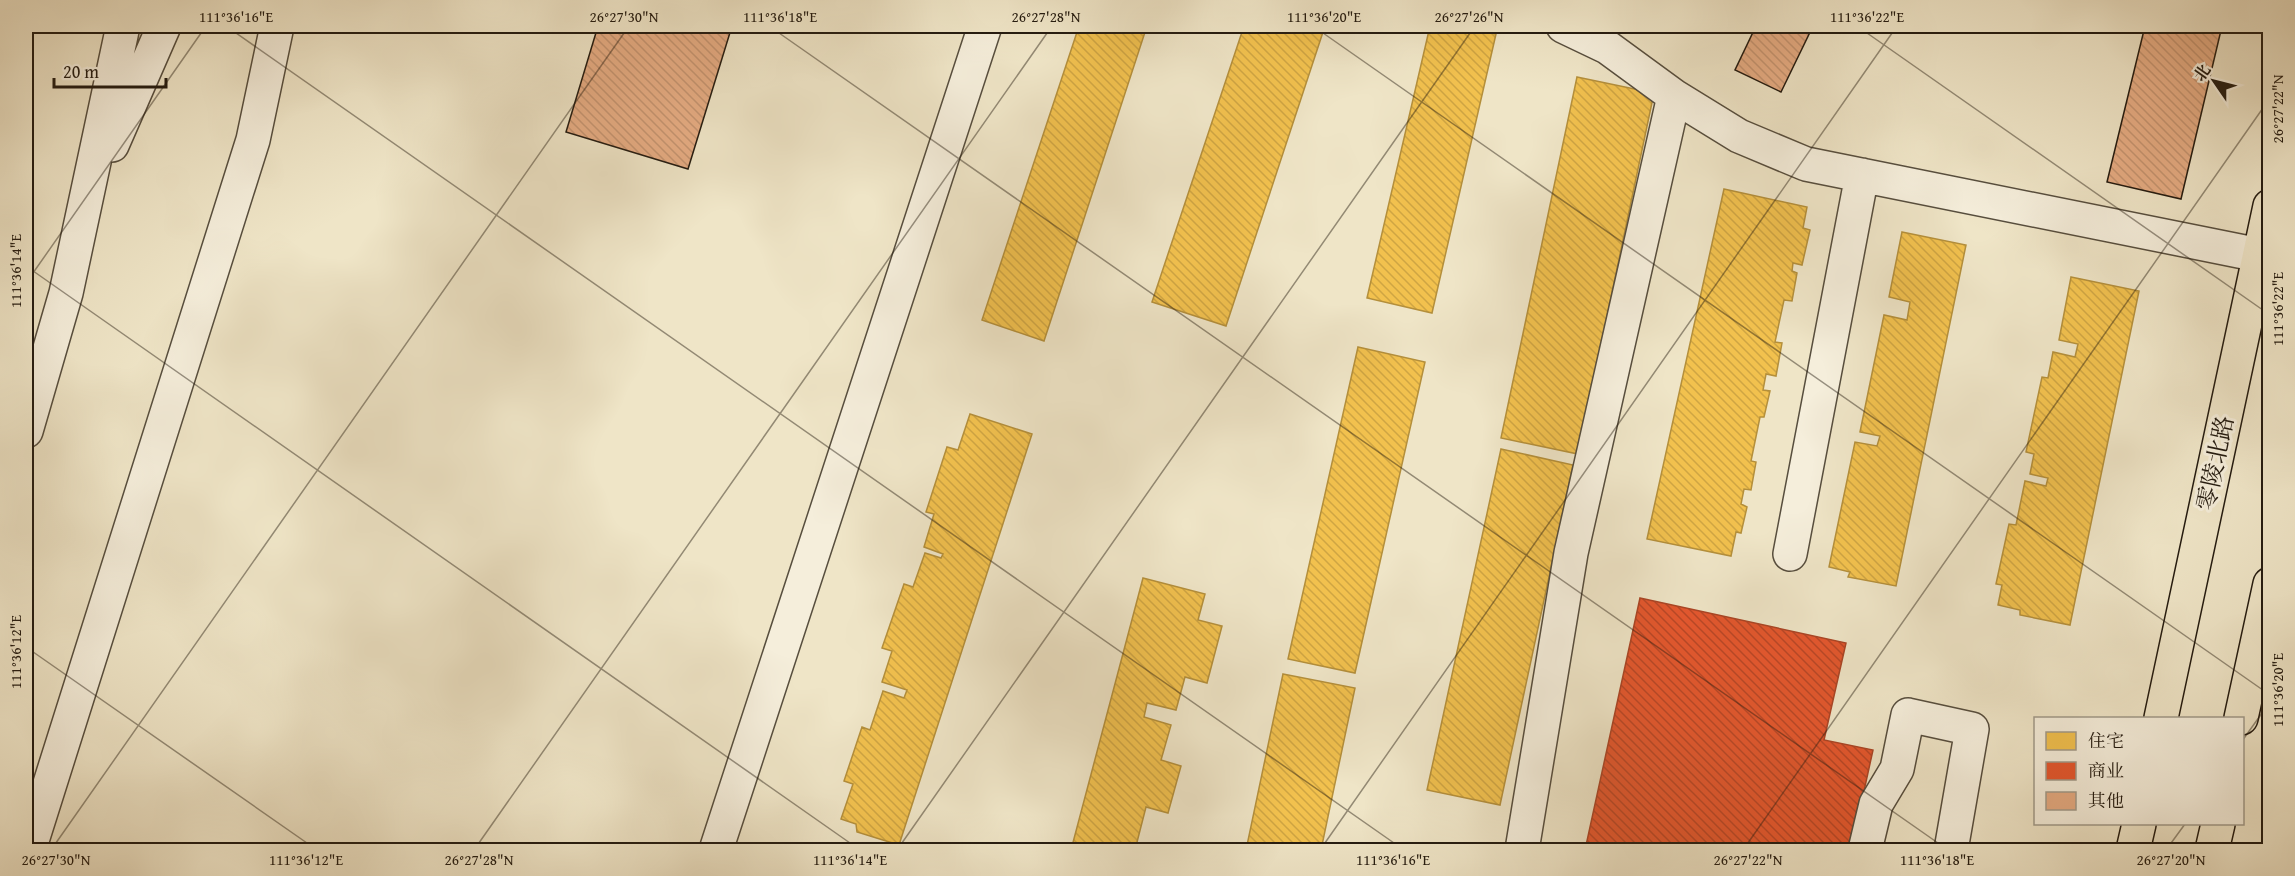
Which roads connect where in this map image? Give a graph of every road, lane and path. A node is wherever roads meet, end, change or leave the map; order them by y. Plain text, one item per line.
1 (123, 26) edge
2 (164, 26) edge
3 (277, 26) edge
4 (985, 26) edge
5 (1563, 26) edge
6 (1674, 96) junction
7 (1862, 175) junction
8 (85, 207) junction
9 (2270, 207) edge
10 (2259, 255) junction
11 (26, 431) edge
12 (1790, 554) dead end
13 (2270, 584) edge
14 (2161, 717) edge
15 (2241, 717) edge
16 (2139, 825) edge
17 (2218, 825) edge
18 (29, 850) edge
19 (716, 850) edge
20 (1522, 850) edge
21 (1865, 850) edge
22 (1951, 850) edge
23 (2133, 850) edge
24 (2212, 850) edge

1 - 8 street
2 - 8 street
3 - 18 street
4 - 19 street
5 - 6 street
6 - 7 street
6 - 20 street
7 - 10 street
7 - 12 street
8 - 11 street
9 - 10 main road, 零陵北路
10 - 14 main road, 零陵北路
13 - 15 main road
16 - 23 main road
17 - 24 main road
21 - 22 street

